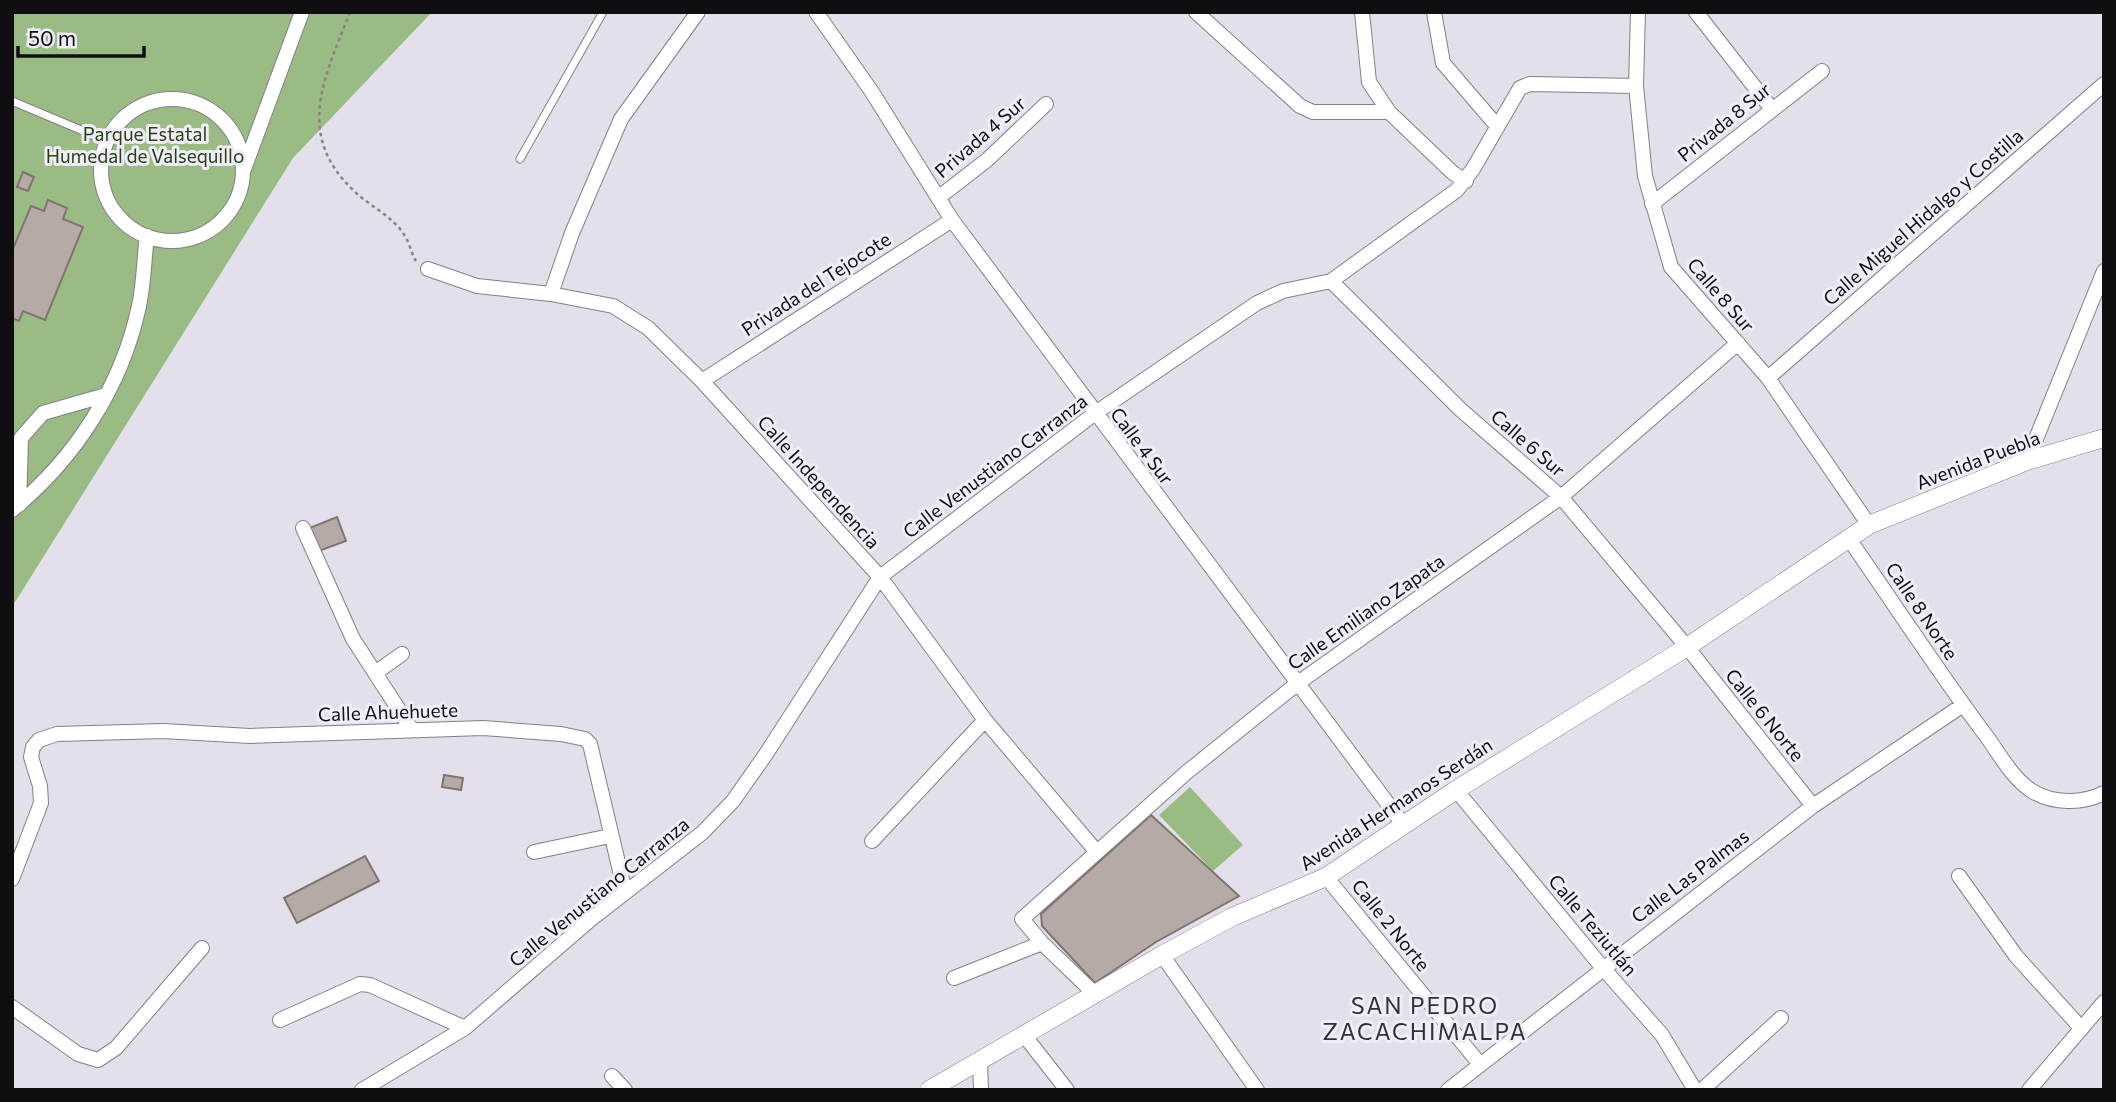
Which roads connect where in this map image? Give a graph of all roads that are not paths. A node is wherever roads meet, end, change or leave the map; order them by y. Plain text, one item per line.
1 (302, 12) edge
2 (603, 12) edge
3 (698, 12) edge
4 (816, 12) edge
5 (1196, 12) edge
6 (1362, 12) edge
7 (1434, 12) edge
8 (1638, 12) edge
9 (1696, 12) edge
10 (1822, 71) dead end
11 (2104, 84) edge
12 (1636, 86) junction
13 (12, 101) edge
14 (1046, 104) dead end
15 (1771, 108) junction
16 (1389, 112) junction
17 (1497, 125) junction
18 (107, 141) junction
19 (520, 159) dead end
20 (244, 170) junction
21 (1466, 181) junction
22 (939, 198) junction
23 (1652, 204) junction
24 (951, 220) junction
25 (147, 236) junction
26 (428, 269) road end
27 (2104, 271) edge
28 (1331, 281) junction
29 (551, 294) junction
30 (1738, 344) junction
31 (1768, 378) junction
32 (702, 381) junction
33 (106, 395) junction
34 (1094, 414) junction
35 (2104, 438) edge
36 (2027, 461) junction
37 (1560, 498) junction
38 (16, 508) edge
39 (1869, 525) junction
40 (303, 528) dead end
41 (1849, 539) junction
42 (880, 577) junction
43 (1687, 647) junction
44 (402, 654) dead end
45 (375, 673) junction
46 (1298, 683) junction
47 (1963, 705) junction
48 (985, 720) junction
49 (412, 730) junction
50 (1456, 790) junction
51 (2104, 793) edge
52 (1813, 807) junction
53 (1403, 824) junction
54 (610, 836) junction
55 (872, 841) dead end
56 (1096, 851) junction
57 (534, 852) dead end
58 (1959, 876) dead end
59 (1326, 877) junction
60 (12, 879) edge
61 (625, 892) junction
62 (1042, 943) junction
63 (202, 948) dead end
64 (1162, 955) junction
65 (1602, 967) junction
66 (954, 978) dead end
67 (1095, 994) junction
68 (2104, 1002) edge
69 (12, 1007) edge
70 (1781, 1017) dead end
71 (280, 1020) dead end
72 (465, 1028) junction
73 (2081, 1028) junction
74 (1024, 1035) junction
75 (981, 1061) junction
76 (1479, 1063) junction
77 (612, 1076) dead end
78 (362, 1090) edge
79 (625, 1090) edge
80 (929, 1090) edge
81 (981, 1090) edge
82 (1067, 1090) edge
83 (1257, 1090) edge
84 (1448, 1090) edge
85 (1695, 1090) edge
86 (1702, 1090) edge
87 (2029, 1090) edge

1 - 20 street
2 - 19 lane
3 - 29 street
4 - 22 street, Calle 4 Sur
5 - 16 street
6 - 16 street
7 - 17 street
8 - 12 street, Calle 8 Sur
9 - 15 street
10 - 15 street, Privada 8 Sur
11 - 31 street, Calle Miguel Hidalgo y Costilla
12 - 17 street, Calle Venustiano Carranza
12 - 23 street, Calle 8 Sur
13 - 18 lane
14 - 22 street, Privada 4 Sur
15 - 23 street, Privada 8 Sur
16 - 21 street
17 - 21 street, Calle Venustiano Carranza
18 - 20 street
18 - 25 street
20 - 25 street
21 - 28 street, Calle Venustiano Carranza
22 - 24 street, Calle 4 Sur
23 - 30 street, Calle 8 Sur
24 - 32 street, Privada del Tejocote
24 - 34 street, Calle 4 Sur
25 - 33 street
26 - 29 street, Calle Independencia
27 - 36 street
28 - 34 street, Calle Venustiano Carranza
28 - 37 street, Calle 6 Sur
29 - 32 street, Calle Independencia
30 - 31 street, Calle 8 Sur
30 - 37 street, Calle Emiliano Zapata
31 - 39 street, Calle 8 Sur
32 - 42 street, Calle Independencia
33 - 38 street
33 - 38 street
34 - 42 street, Calle Venustiano Carranza
34 - 46 street, Calle 4 Sur
35 - 36 street, Avenida Puebla
36 - 39 street, Avenida Puebla
37 - 43 street, Calle 6 Sur
37 - 46 street, Calle Emiliano Zapata
39 - 41 street, Avenida Hermanos Serdán
40 - 45 street
41 - 43 street, Avenida Hermanos Serdán
41 - 47 street, Calle 8 Norte
42 - 48 street, Calle Independencia
42 - 61 street, Calle Venustiano Carranza
43 - 50 street, Avenida Hermanos Serdán
43 - 52 street, Calle 6 Norte
44 - 45 street
45 - 49 street
46 - 53 street, Calle 4 Sur
46 - 56 street, Calle Emiliano Zapata
47 - 51 street, Calle 8 Norte
47 - 52 street, Calle Las Palmas
48 - 55 street
48 - 56 street, Calle Independencia
49 - 54 street, Calle Ahuehuete
49 - 60 street, Calle Ahuehuete
50 - 53 street, Avenida Hermanos Serdán
50 - 65 street, Calle Teziutlán
52 - 65 street, Calle Las Palmas
53 - 59 street, Avenida Hermanos Serdán
54 - 57 street
54 - 61 street, Calle Ahuehuete
56 - 62 street, Calle Emiliano Zapata
58 - 73 street
59 - 64 street, Avenida Hermanos Serdán
59 - 76 street, Calle 2 Norte
61 - 72 street, Calle Venustiano Carranza
62 - 66 street
62 - 67 street
63 - 69 street
64 - 67 street, Avenida Hermanos Serdán
64 - 83 street
65 - 76 street, Calle Las Palmas
65 - 85 street, Calle Teziutlán
67 - 74 street, Avenida Hermanos Serdán
68 - 73 street
70 - 86 street
71 - 72 street
72 - 78 street, Calle Venustiano Carranza
73 - 87 street
74 - 75 street, Avenida Hermanos Serdán
74 - 82 street
75 - 80 street, Avenida Hermanos Serdán
75 - 81 street
76 - 84 street, Calle Las Palmas
77 - 79 street

